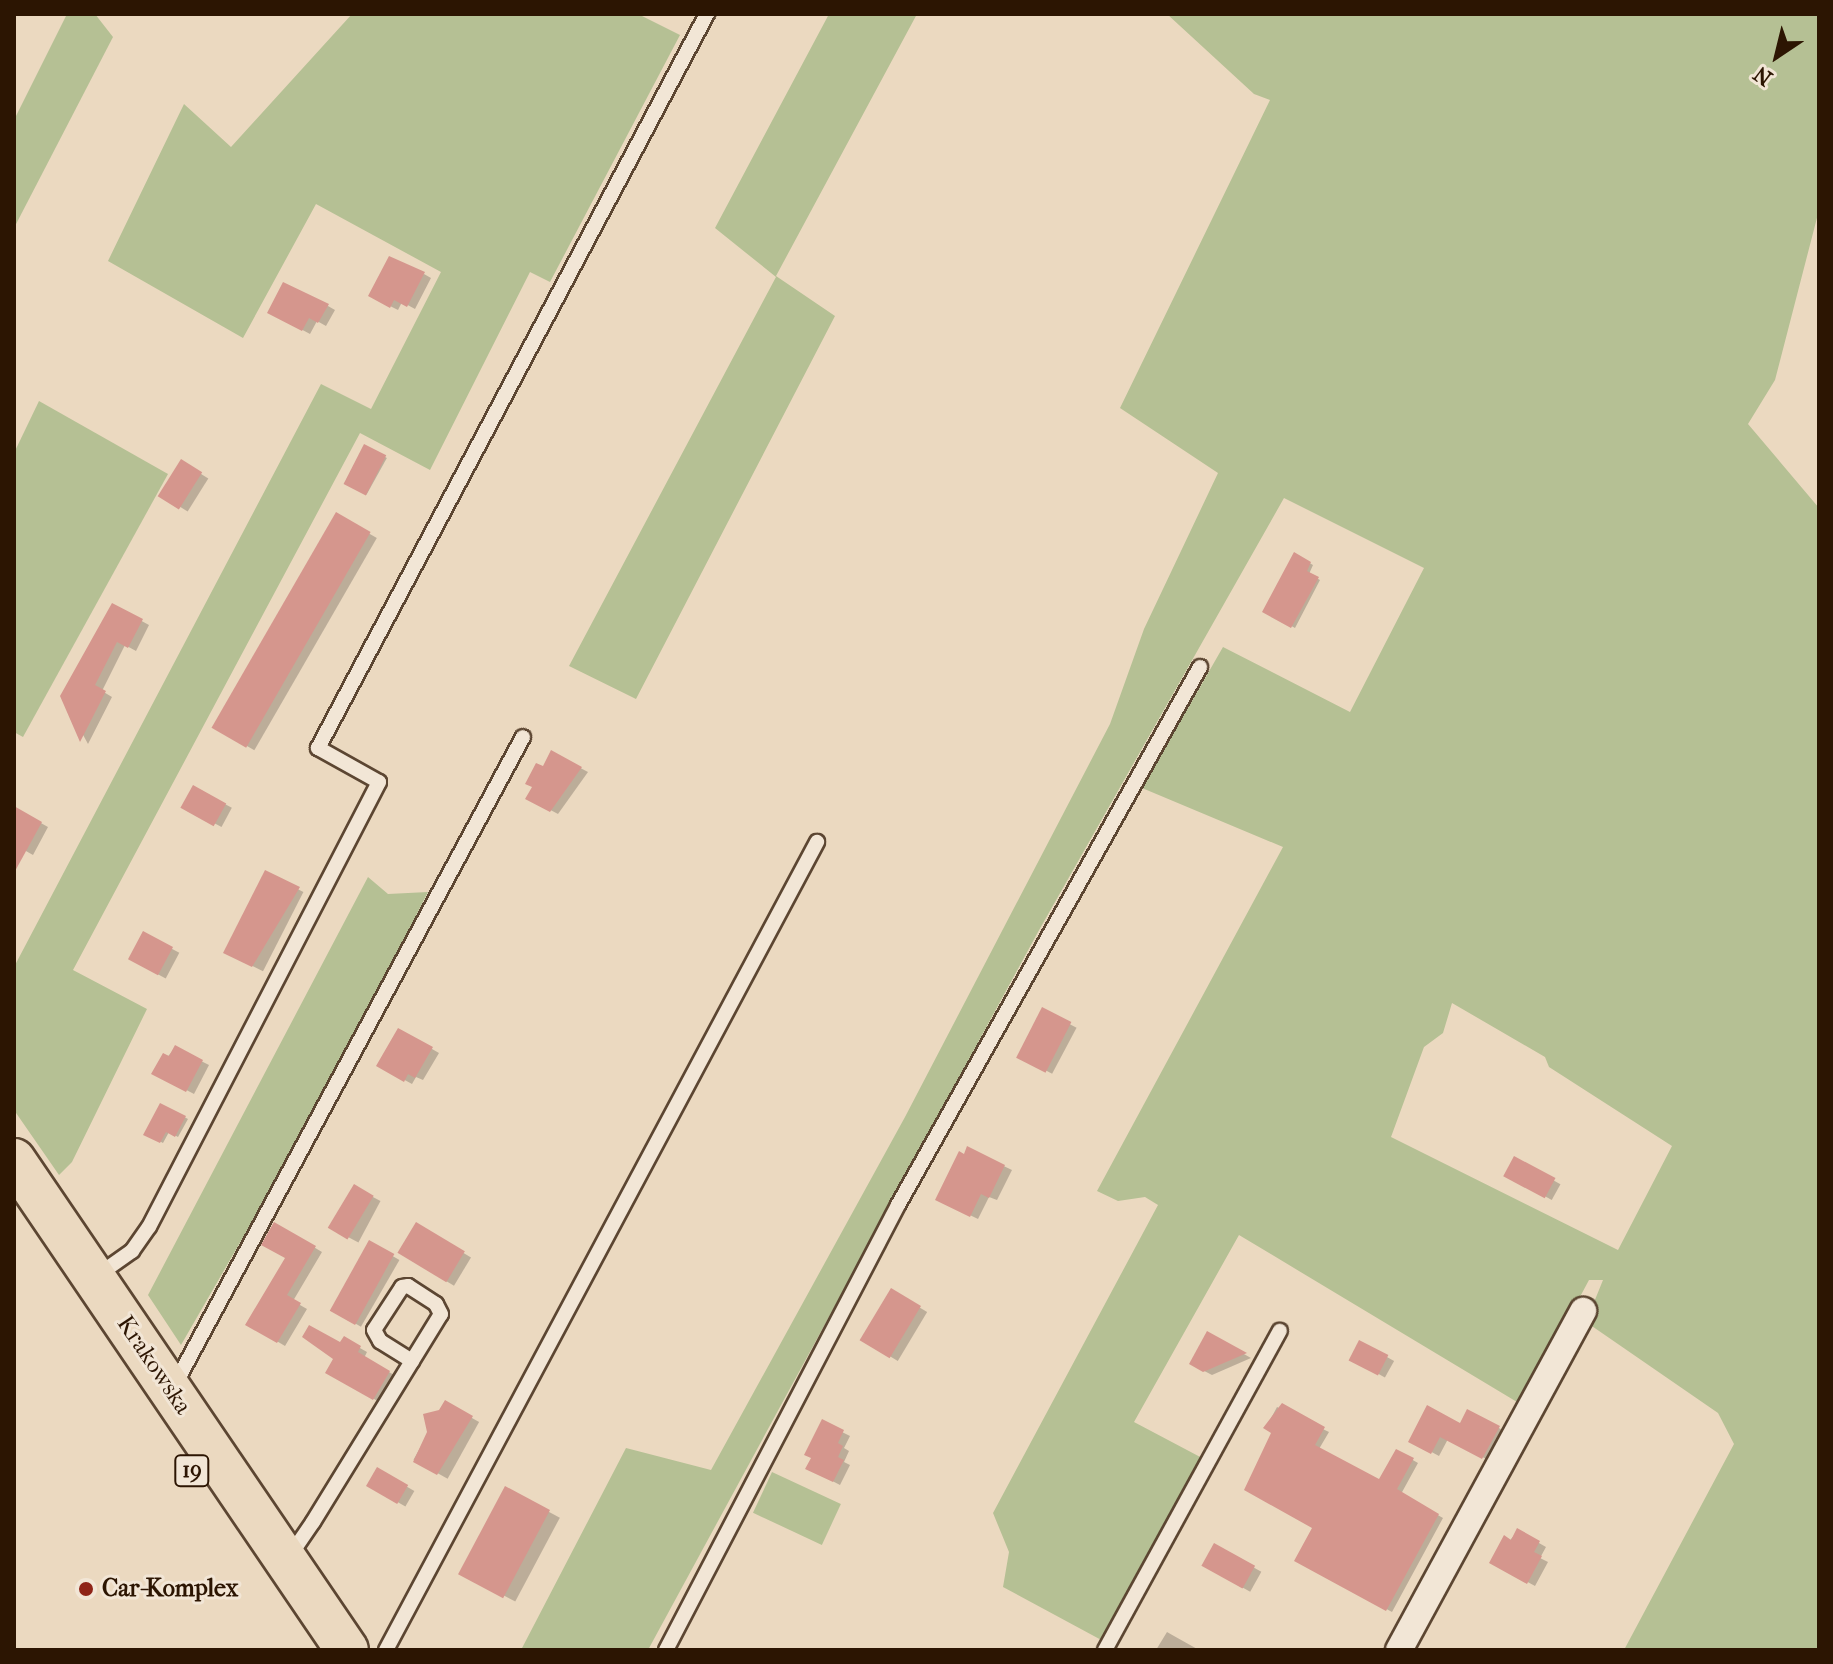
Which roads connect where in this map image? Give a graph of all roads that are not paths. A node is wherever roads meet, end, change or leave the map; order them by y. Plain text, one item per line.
1 (707, 14) edge
2 (1200, 667) dead end
3 (523, 737) dead end
4 (817, 842) dead end
5 (14, 1160) edge
6 (14, 1207) edge
7 (94, 1277) junction
8 (1583, 1311) dead end
9 (1280, 1331) dead end
10 (412, 1361) junction
11 (167, 1385) junction
12 (286, 1560) junction
13 (311, 1650) edge
14 (347, 1650) edge
15 (386, 1650) edge
16 (666, 1650) edge
17 (1105, 1650) edge
18 (1399, 1650) edge

1 - 7 lane
2 - 16 lane
3 - 11 lane
4 - 15 lane
5 - 7 main road, Krakowska / 19
6 - 13 main road, Krakowska / 19
7 - 11 main road, Krakowska / 19
8 - 18 street
9 - 17 lane
10 - 10 lane
10 - 12 lane
11 - 12 main road, Krakowska / 19
12 - 14 main road, Krakowska / 19

